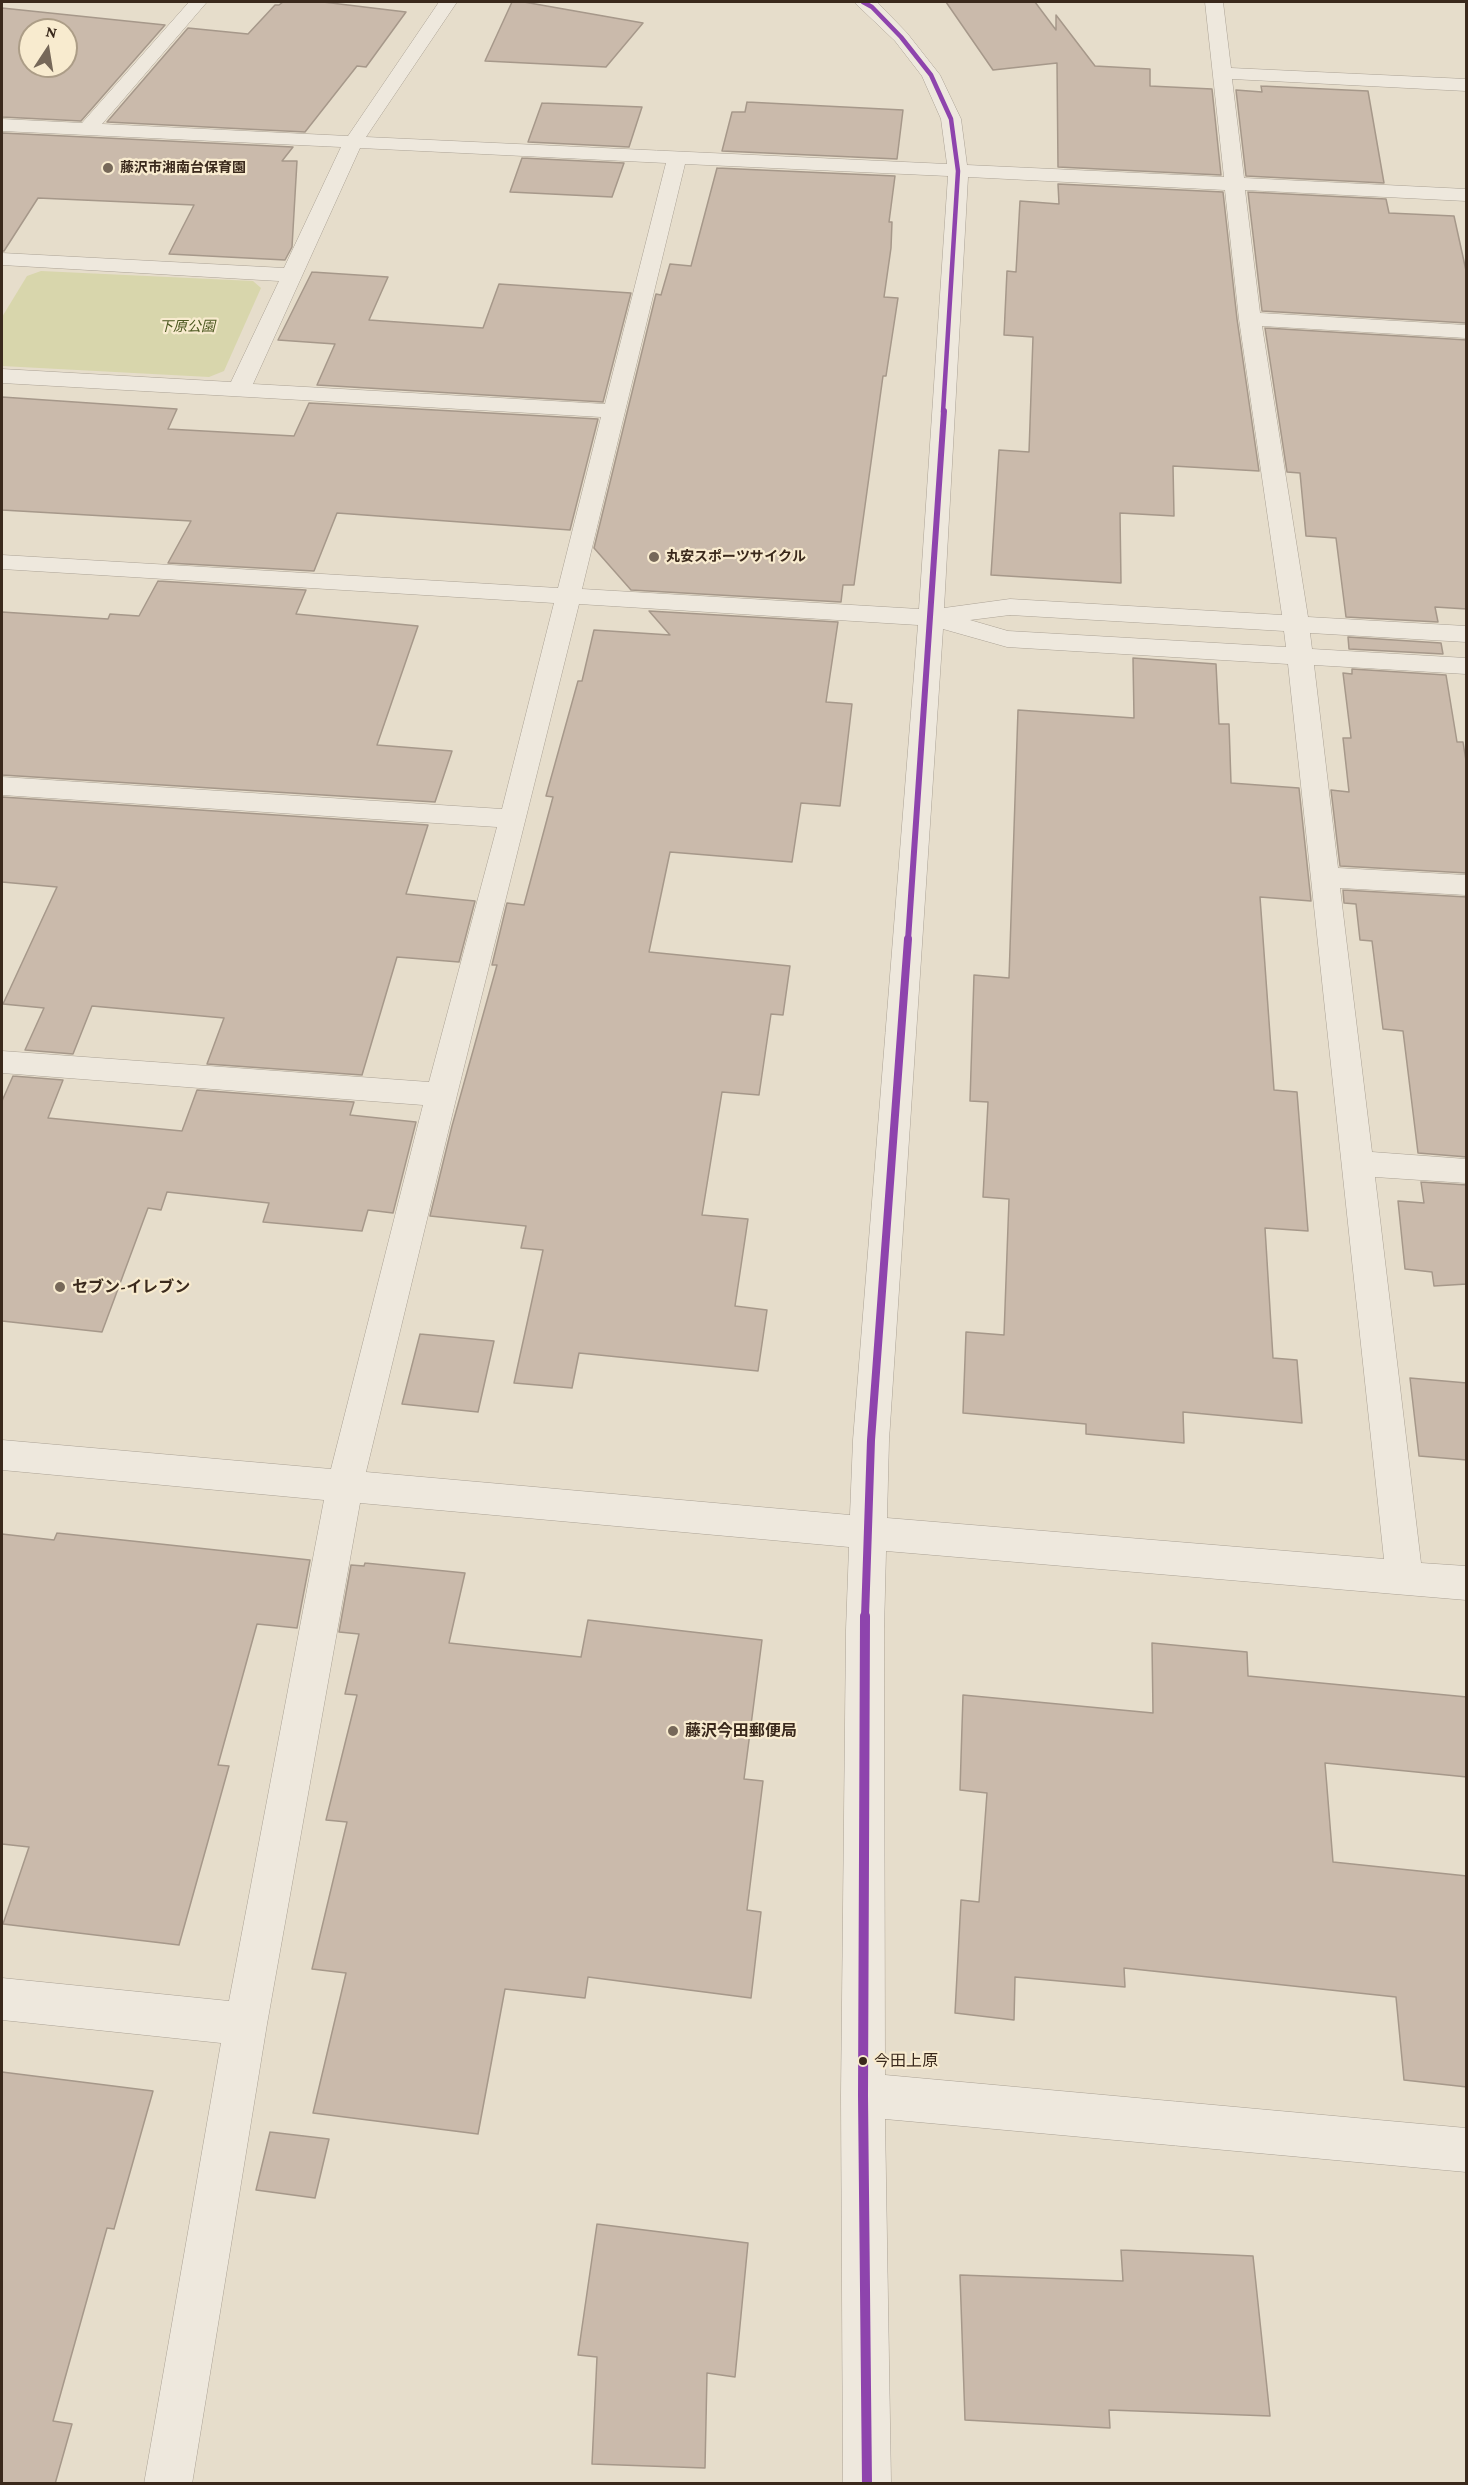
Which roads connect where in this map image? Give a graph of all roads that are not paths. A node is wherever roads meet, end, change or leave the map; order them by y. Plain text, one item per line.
1 (198, 2) edge
2 (448, 2) edge
3 (1214, 2) edge
4 (874, 3) edge
5 (1223, 73) junction
6 (1467, 85) edge
7 (2, 125) edge
8 (87, 129) junction
9 (353, 142) junction
10 (677, 157) junction
11 (958, 171) junction
12 (1235, 184) junction
13 (1467, 195) edge
14 (8, 259) edge
15 (292, 275) junction
16 (2, 283) edge
17 (1250, 318) junction
18 (1467, 331) edge
19 (2, 376) edge
20 (239, 390) junction
21 (614, 411) junction
22 (2, 562) edge
23 (569, 597) junction
24 (932, 618) junction
25 (1296, 624) junction
26 (1467, 634) edge
27 (1300, 657) junction
28 (1467, 666) edge
29 (2, 786) edge
30 (513, 819) junction
31 (1324, 876) junction
32 (1467, 885) edge
33 (2, 1062) edge
34 (441, 1095) junction
35 (1357, 1163) junction
36 (1467, 1171) edge
37 (2, 1455) edge
38 (345, 1485) junction
39 (868, 1533) junction
40 (1404, 1577) junction
41 (1467, 1583) edge
42 (2, 1999) edge
43 (246, 2024) junction
44 (863, 2095) junction
45 (1467, 2150) edge
46 (168, 2484) edge
47 (867, 2484) edge

1 - 8 street
2 - 9 street
3 - 5 street
4 - 11 street
5 - 6 street
5 - 12 street
7 - 8 street
8 - 9 street
9 - 10 street
9 - 15 street
10 - 11 street
10 - 21 street
11 - 12 street
11 - 24 street
12 - 13 street
12 - 17 street
14 - 15 street
14 - 16 street
15 - 20 street
17 - 18 street
17 - 25 street
19 - 20 street
20 - 21 street
21 - 23 street
22 - 23 street
23 - 24 street
23 - 30 street
24 - 25 street
24 - 27 street
24 - 39 street
25 - 26 street
25 - 27 street
27 - 28 street
27 - 31 street
29 - 30 street
30 - 34 street
31 - 32 street
31 - 35 street
33 - 34 street
34 - 38 street
35 - 36 street
35 - 40 street
37 - 38 street
38 - 39 street
38 - 43 street
39 - 40 street
39 - 44 street
40 - 41 street
42 - 43 street
43 - 46 street
44 - 45 street
44 - 47 street

